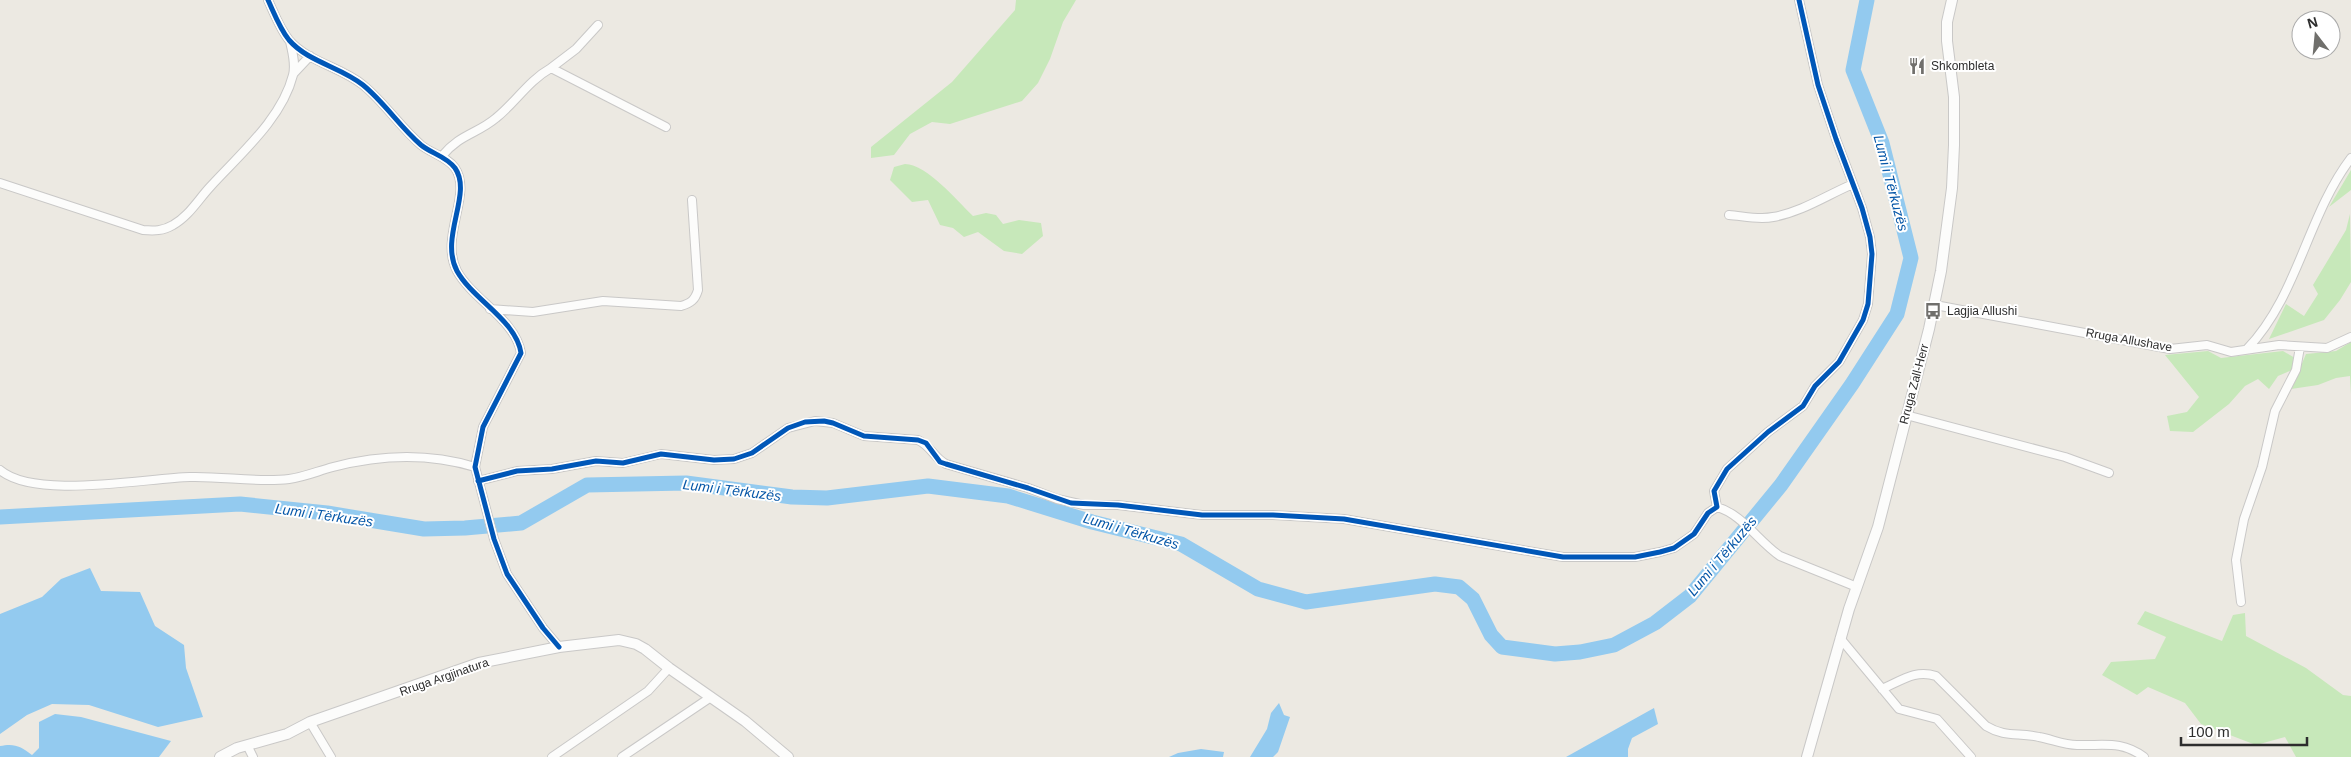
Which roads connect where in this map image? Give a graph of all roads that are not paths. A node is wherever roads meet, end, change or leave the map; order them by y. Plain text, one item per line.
1 (268, 0) edge
2 (1799, 0) edge
3 (1952, 0) edge
4 (598, 26) dead end
5 (289, 40) junction
6 (310, 56) junction
7 (551, 68) junction
8 (294, 73) junction
9 (666, 127) dead end
10 (442, 156) junction
11 (2351, 158) edge
12 (0, 183) edge
13 (1853, 184) junction
14 (692, 200) dead end
15 (1729, 214) dead end
16 (1935, 306) junction
17 (490, 308) junction
18 (2351, 337) edge
19 (2300, 347) junction
20 (2247, 349) junction
21 (1906, 415) junction
22 (475, 467) junction
23 (0, 470) edge
24 (2109, 472) dead end
25 (478, 480) junction
26 (1717, 507) junction
27 (1857, 587) junction
28 (2241, 602) dead end
29 (1840, 638) junction
30 (559, 647) junction
31 (669, 668) junction
32 (1882, 689) junction
33 (711, 697) junction
34 (310, 722) junction
35 (248, 745) junction
36 (220, 757) edge
37 (253, 757) edge
38 (331, 757) edge
39 (552, 757) edge
40 (622, 757) edge
41 (788, 757) edge
42 (1807, 757) edge
43 (1972, 757) edge
44 (2144, 757) edge

1 - 5 street
2 - 13 street
3 - 16 main road, Rruga Zall-Herr
4 - 7 street
5 - 6 street
5 - 8 street
6 - 8 street
6 - 10 street
7 - 9 street
7 - 10 street
8 - 12 street
10 - 17 street
11 - 20 street
13 - 15 street
13 - 26 street
14 - 17 street
16 - 20 street, Rruga Allushave
16 - 21 main road, Rruga Zall-Herr
17 - 22 street
18 - 19 street, Rruga Allushave
19 - 20 street, Rruga Allushave
19 - 28 street
21 - 24 street
21 - 27 main road, Rruga Zall-Herr
22 - 23 street
22 - 25 street
25 - 26 street
25 - 30 street
26 - 27 street
27 - 29 main road, Rruga Zall-Herr
29 - 32 street
29 - 42 main road, Rruga Zall-Herr
30 - 31 main road, Rruga Argjinatura
30 - 34 main road, Rruga Argjinatura
31 - 33 main road, Rruga Argjinatura
31 - 39 street
32 - 43 street
32 - 44 street
33 - 40 street
33 - 41 main road, Rruga Argjinatura
34 - 35 main road, Rruga Argjinatura
34 - 38 street
35 - 36 main road, Rruga Argjinatura
35 - 37 street

